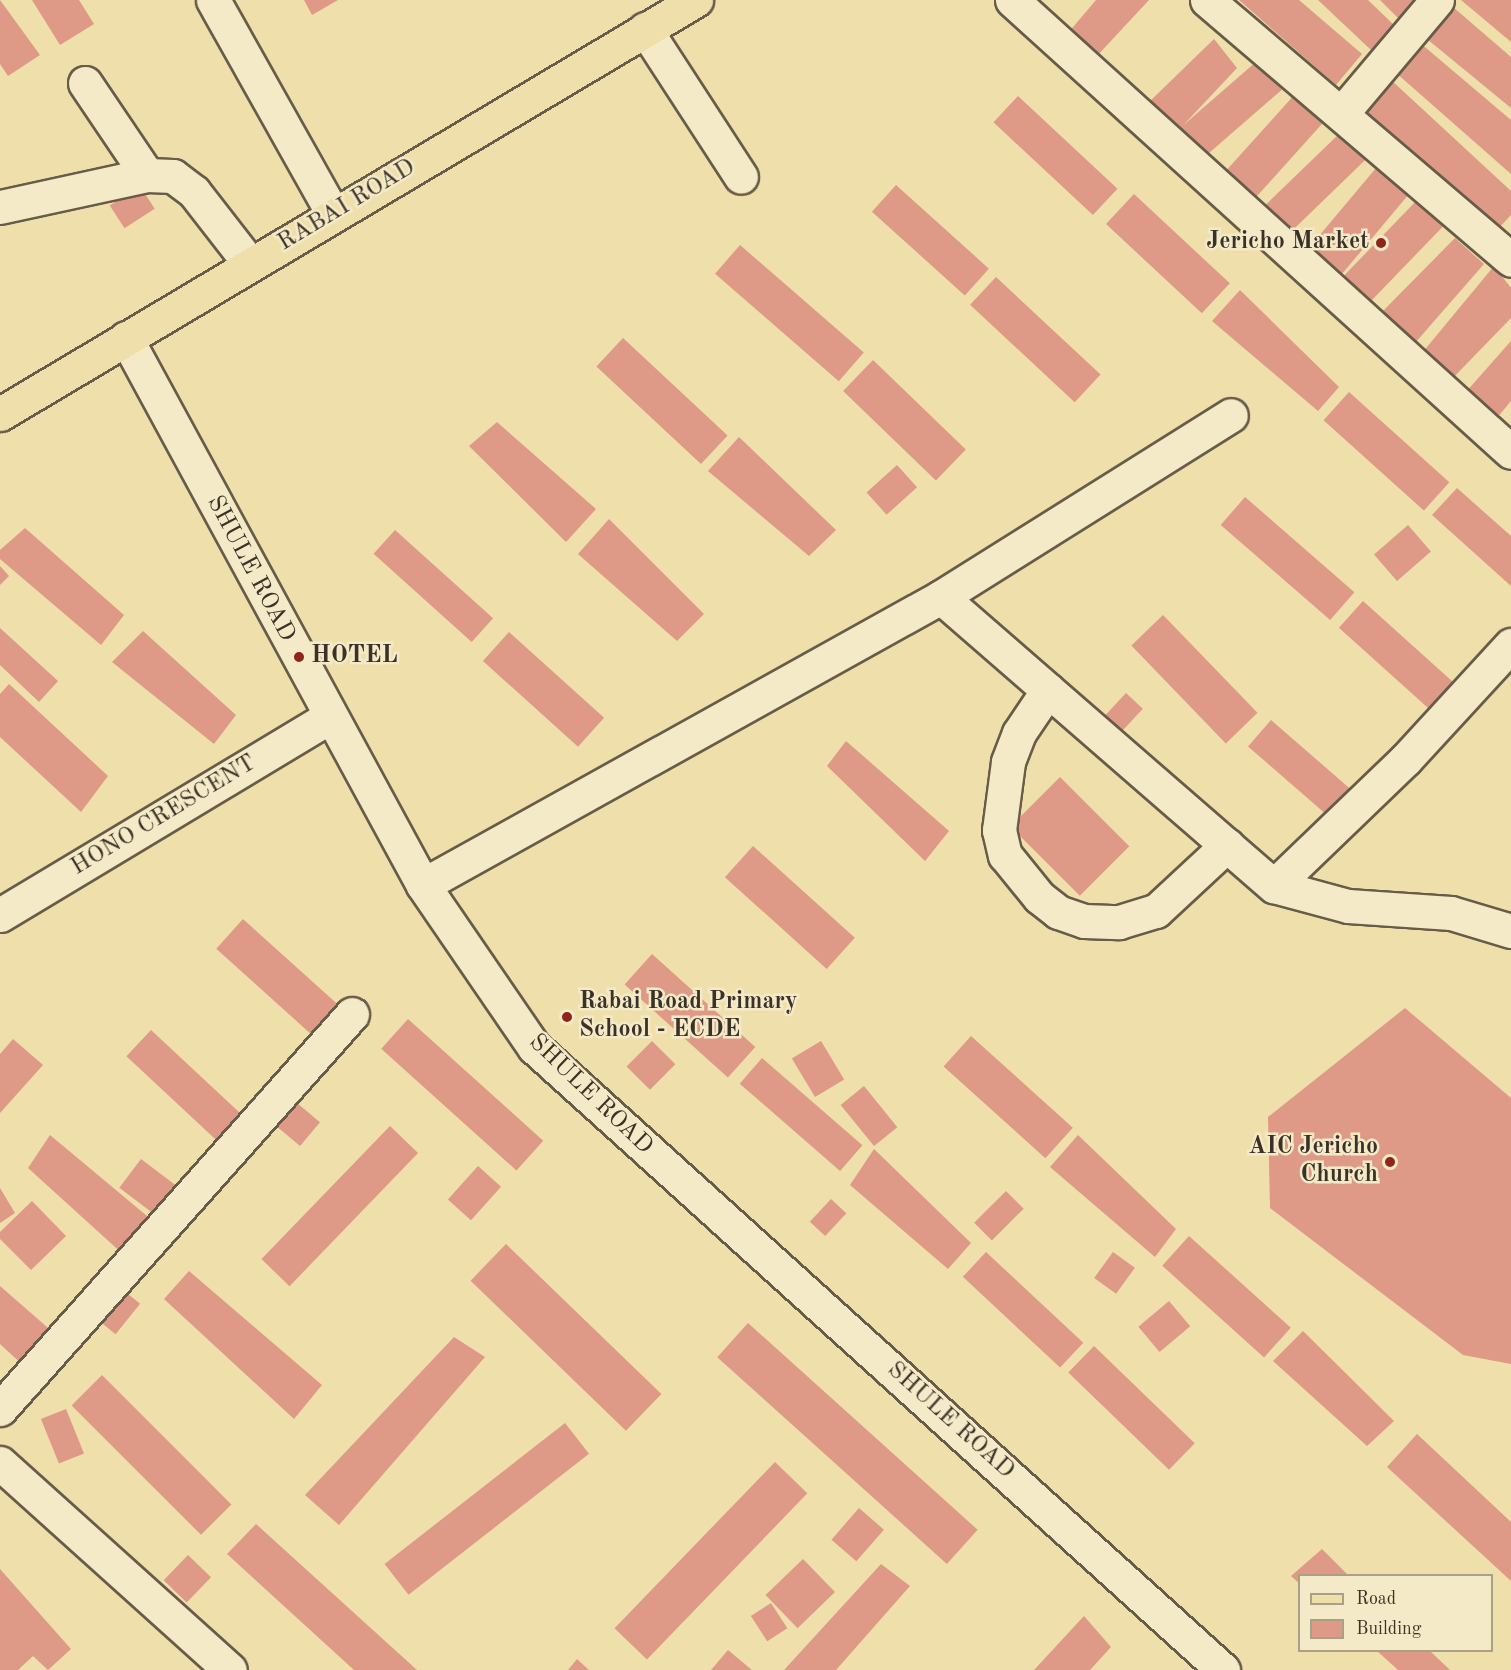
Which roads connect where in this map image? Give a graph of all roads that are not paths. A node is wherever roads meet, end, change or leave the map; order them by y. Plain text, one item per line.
1 (213, 0) edge
2 (696, 0) edge
3 (1012, 0) edge
4 (1207, 0) edge
5 (1437, 0) edge
6 (645, 30) junction
7 (85, 83) dead end
8 (1341, 114) junction
9 (147, 175) junction
10 (741, 177) dead end
11 (0, 207) edge
12 (333, 214) junction
13 (1506, 244) edge
14 (250, 264) junction
15 (126, 338) junction
16 (0, 414) edge
17 (1231, 415) dead end
18 (1511, 452) edge
19 (941, 597) junction
20 (1511, 645) edge
21 (1048, 690) junction
22 (329, 717) junction
23 (1227, 845) junction
24 (423, 885) junction
25 (1274, 886) junction
26 (0, 915) edge
27 (1511, 931) edge
28 (352, 1014) dead end
29 (0, 1409) edge
30 (0, 1463) edge
31 (230, 1670) edge
32 (1223, 1670) edge

1 - 12 street
2 - 6 main road, RABAI ROAD
3 - 18 street
4 - 8 street
5 - 8 street
6 - 10 street
6 - 12 main road, RABAI ROAD
7 - 9 street
8 - 13 street
9 - 11 street
9 - 14 street
12 - 14 main road, RABAI ROAD
14 - 15 main road, RABAI ROAD
15 - 16 main road, RABAI ROAD
15 - 22 street, SHULE ROAD
17 - 19 street
19 - 21 street
19 - 24 street
20 - 25 street
21 - 23 street
21 - 23 street
22 - 24 street, SHULE ROAD
22 - 26 street, HONO CRESCENT
23 - 25 street
24 - 32 street, SHULE ROAD
25 - 27 street
28 - 29 street
30 - 31 street

